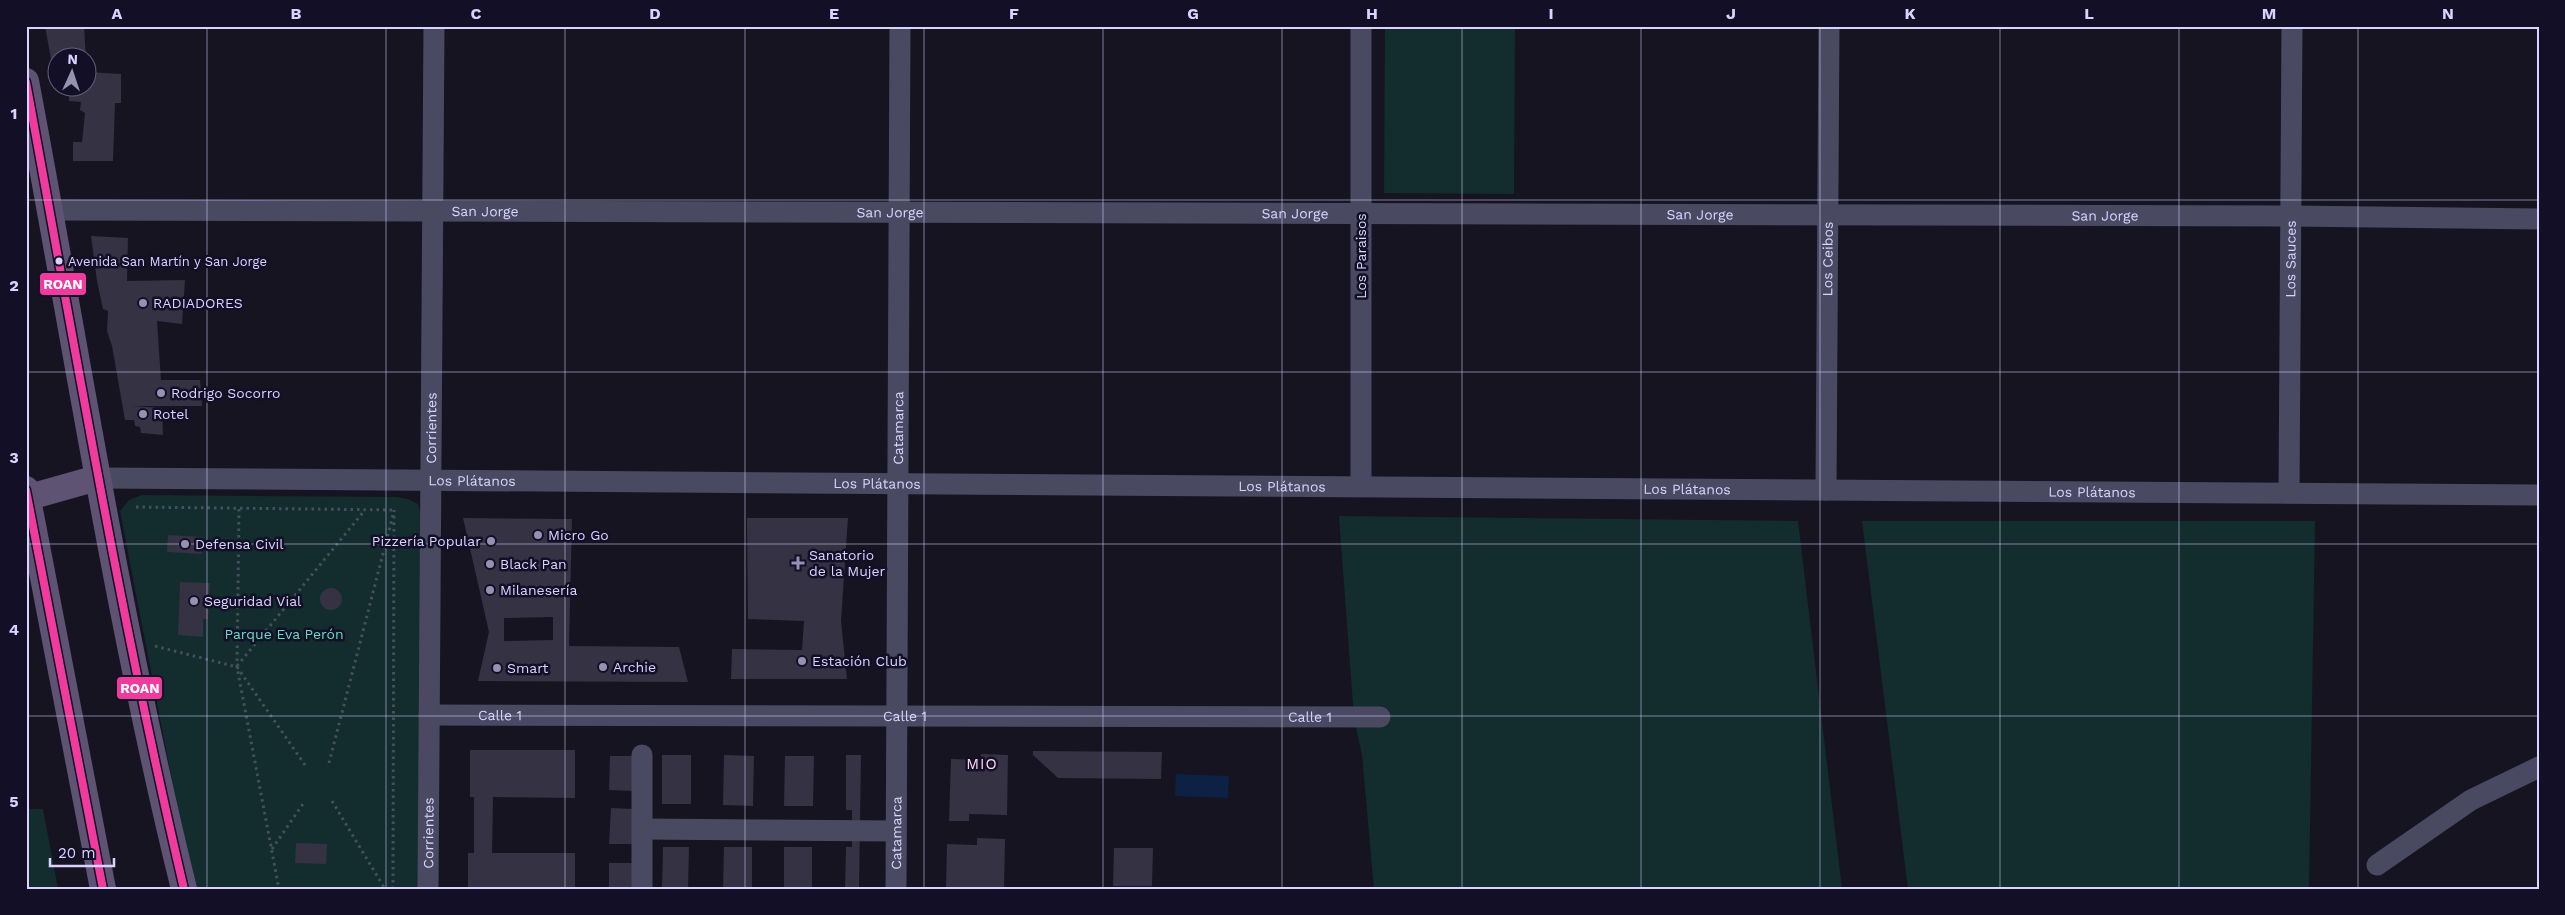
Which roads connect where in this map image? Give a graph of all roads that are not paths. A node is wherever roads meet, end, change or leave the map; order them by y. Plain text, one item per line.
1 (434, 26) edge
2 (900, 26) edge
3 (1361, 26) edge
4 (1829, 26) edge
5 (2292, 26) edge
6 (26, 81) edge
7 (50, 210) junction
8 (433, 211) junction
9 (898, 212) junction
10 (1361, 214) junction
11 (1828, 215) junction
12 (2291, 216) junction
13 (2539, 219) edge
14 (97, 478) junction
15 (430, 480) junction
16 (896, 483) junction
17 (1361, 486) junction
18 (1826, 490) junction
19 (2289, 493) junction
20 (27, 495) edge
21 (2539, 495) edge
22 (429, 715) junction
23 (896, 717) junction
24 (1380, 717) dead end
25 (642, 755) dead end
26 (2539, 767) edge
27 (642, 828) junction
28 (896, 831) junction
29 (2377, 865) dead end
30 (103, 889) edge
31 (184, 889) edge
32 (428, 889) edge
33 (642, 889) edge
34 (896, 889) edge

1 - 8 street, Corrientes
2 - 9 street, Catamarca
3 - 10 street, Los Paraisos
4 - 11 street, Los Ceibos
5 - 12 street, Los Sauces
6 - 7 main road
7 - 8 street, San Jorge
7 - 14 main road
8 - 9 street, San Jorge
8 - 15 street, Corrientes
9 - 10 street, San Jorge
9 - 16 street, Catamarca
10 - 11 street, San Jorge
10 - 17 street, Los Paraisos
11 - 12 street, San Jorge
11 - 18 street, Los Ceibos
12 - 13 street, San Jorge
12 - 19 street, Los Sauces
14 - 15 street, Los Plátanos
14 - 20 main road, Los Plátanos
14 - 31 main road
15 - 16 street, Los Plátanos
15 - 22 street, Corrientes
16 - 17 street, Los Plátanos
16 - 23 street, Catamarca
17 - 18 street, Los Plátanos
18 - 19 street, Los Plátanos
19 - 21 street, Los Plátanos
20 - 30 main road
22 - 23 street, Calle 1
22 - 32 street, Corrientes
23 - 24 street, Calle 1
23 - 28 street, Catamarca
25 - 27 street
26 - 29 street
27 - 28 street
27 - 33 street
28 - 34 street, Catamarca

